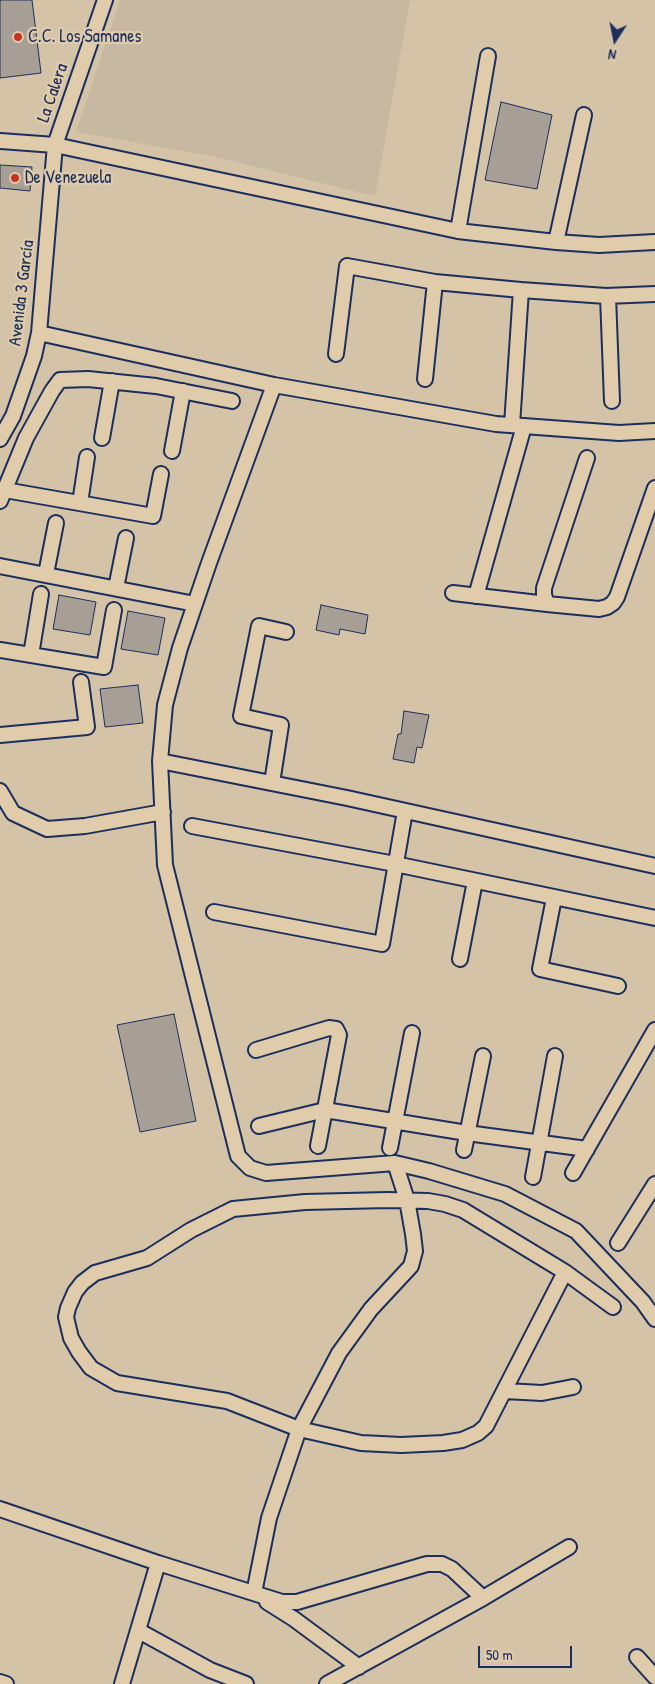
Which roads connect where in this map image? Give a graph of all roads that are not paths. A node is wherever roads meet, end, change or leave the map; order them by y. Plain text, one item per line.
1 (105, 0) edge
2 (488, 56) dead end
3 (584, 116) dead end
4 (0, 141) edge
5 (55, 145) junction
6 (458, 231) junction
7 (556, 242) junction
8 (655, 242) edge
9 (434, 282) junction
10 (521, 290) junction
11 (655, 294) edge
12 (608, 296) junction
13 (39, 333) junction
14 (336, 354) dead end
15 (425, 379) dead end
16 (112, 381) junction
17 (274, 385) junction
18 (183, 391) junction
19 (232, 401) dead end
20 (612, 401) dead end
21 (518, 426) junction
22 (655, 430) edge
23 (102, 438) dead end
24 (0, 439) edge
25 (172, 450) dead end
26 (87, 457) dead end
27 (587, 458) dead end
28 (161, 474) dead end
29 (655, 488) edge
30 (3, 496) edge
31 (80, 503) junction
32 (56, 523) dead end
33 (126, 538) dead end
34 (0, 566) edge
35 (46, 574) junction
36 (116, 588) junction
37 (453, 593) dead end
38 (41, 594) dead end
39 (476, 596) junction
40 (195, 604) junction
41 (547, 604) junction
42 (114, 610) dead end
43 (286, 632) dead end
44 (0, 650) edge
45 (32, 655) junction
46 (81, 682) dead end
47 (0, 734) edge
48 (160, 761) junction
49 (272, 783) junction
50 (0, 791) edge
51 (405, 811) junction
52 (163, 812) junction
53 (192, 826) dead end
54 (395, 864) junction
55 (655, 866) edge
56 (475, 881) junction
57 (554, 898) junction
58 (214, 912) dead end
59 (655, 918) edge
60 (460, 959) dead end
61 (618, 986) dead end
62 (655, 1030) edge
63 (412, 1033) dead end
64 (256, 1050) dead end
65 (483, 1056) dead end
66 (555, 1056) dead end
67 (326, 1110) junction
68 (395, 1121) junction
69 (259, 1126) dead end
70 (468, 1134) junction
71 (539, 1143) junction
72 (318, 1146) dead end
73 (390, 1148) dead end
74 (587, 1149) junction
75 (464, 1150) dead end
76 (395, 1163) junction
77 (572, 1173) dead end
78 (533, 1177) dead end
79 (655, 1184) edge
80 (407, 1200) junction
81 (618, 1243) dead end
82 (565, 1272) junction
83 (612, 1306) dead end
84 (655, 1318) edge
85 (573, 1387) dead end
86 (504, 1391) junction
87 (299, 1429) junction
88 (0, 1509) edge
89 (569, 1547) dead end
90 (158, 1563) junction
91 (254, 1593) junction
92 (483, 1598) junction
93 (139, 1631) junction
94 (637, 1657) dead end
95 (359, 1667) junction
96 (655, 1677) edge
97 (0, 1682) edge
98 (6, 1684) edge
99 (122, 1684) edge
100 (246, 1684) edge
101 (327, 1684) edge

1 - 5 street, La Calera
2 - 6 street
3 - 7 street
4 - 5 street, La Calera
5 - 6 street
5 - 13 street, Avenida 3 García
6 - 7 street
7 - 8 street
9 - 10 street
9 - 14 street
9 - 15 street
10 - 12 street
10 - 21 street
11 - 12 street
12 - 20 street
13 - 17 street
13 - 24 street, Avenida 3 García
16 - 18 street
16 - 23 street
16 - 30 street
17 - 21 street
17 - 40 street
18 - 19 street
18 - 25 street
21 - 22 street
21 - 39 street
26 - 31 street
27 - 41 street
28 - 31 street
29 - 41 street
30 - 31 street
32 - 35 street
33 - 36 street
34 - 35 street
35 - 36 street
36 - 40 street
37 - 39 street
38 - 45 street
39 - 41 street
40 - 48 street
42 - 45 street
43 - 49 street
44 - 45 street
46 - 47 street
48 - 49 street
48 - 52 street
49 - 51 street
50 - 52 street
51 - 54 street
51 - 55 street
52 - 76 street
53 - 54 street
54 - 56 street
54 - 58 street
56 - 57 street
56 - 60 street
57 - 59 street
57 - 61 street
62 - 74 street
63 - 68 street
64 - 67 street
65 - 70 street
66 - 71 street
67 - 68 street
67 - 69 street
67 - 72 street
68 - 70 street
68 - 73 street
70 - 71 street
70 - 75 street
71 - 74 street
71 - 78 street
74 - 77 street
76 - 80 street
76 - 84 street
79 - 81 street
80 - 82 street
80 - 87 street
80 - 87 street
82 - 83 street
82 - 86 street
85 - 86 street
86 - 87 street
87 - 91 street
88 - 90 street
89 - 92 street
90 - 91 street
90 - 93 street
91 - 92 street
91 - 95 street
92 - 95 street
93 - 99 street
93 - 100 street
94 - 96 street
95 - 101 street
97 - 98 street

